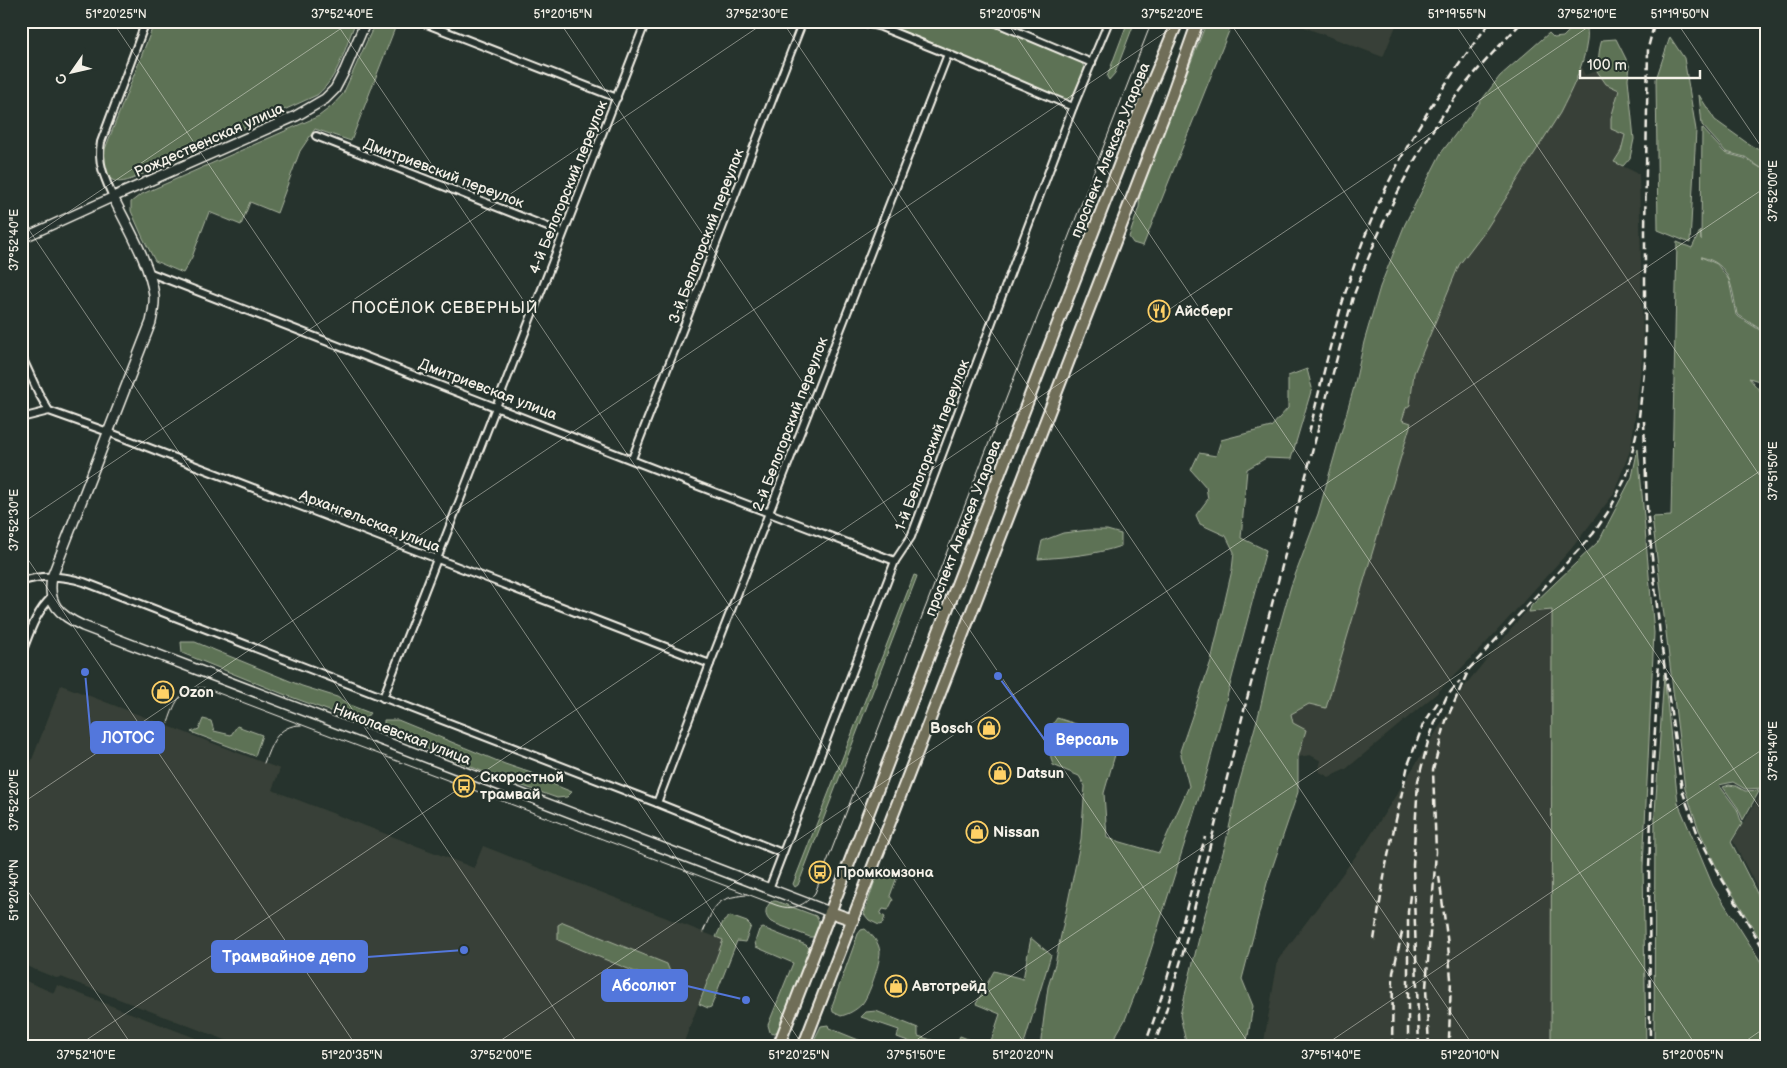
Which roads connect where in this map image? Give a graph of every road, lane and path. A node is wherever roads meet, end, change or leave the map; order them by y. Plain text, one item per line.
1 (146, 21) edge
2 (366, 21) edge
3 (419, 21) edge
4 (646, 21) edge
5 (803, 21) edge
6 (857, 21) edge
7 (992, 21) edge
8 (1108, 21) edge
9 (1178, 21) edge
10 (1197, 25) edge
11 (948, 54) junction
12 (1092, 63) junction
13 (617, 98) junction
14 (1073, 107) junction
15 (316, 136) dead end
16 (113, 197) junction
17 (563, 233) junction
18 (21, 239) edge
19 (148, 272) junction
20 (21, 355) edge
21 (496, 407) junction
22 (50, 411) junction
23 (21, 418) edge
24 (108, 432) junction
25 (632, 459) junction
26 (769, 512) junction
27 (437, 560) junction
28 (896, 561) junction
29 (52, 577) junction
30 (21, 582) edge
31 (51, 598) junction
32 (21, 655) edge
33 (710, 664) junction
34 (383, 698) junction
35 (657, 803) junction
36 (782, 853) junction
37 (769, 889) junction
38 (830, 912) junction
39 (853, 920) junction
40 (778, 1047) edge
41 (803, 1047) edge

1 - 16 street
2 - 16 main road, Рождественская улица
3 - 13 street
4 - 13 street, 4-й Белогорский переулок
5 - 25 street, 3-й Белогорский переулок
6 - 11 street
7 - 12 street
8 - 12 street, 1-й Белогорский переулок
9 - 10 main road, проспект Алексея Угарова
9 - 38 main road, проспект Алексея Угарова
10 - 39 main road, проспект Алексея Угарова
11 - 14 street
11 - 26 street, 2-й Белогорский переулок
12 - 14 street, 1-й Белогорский переулок
13 - 17 street, 4-й Белогорский переулок
14 - 28 street, 1-й Белогорский переулок
15 - 17 street, Дмитриевский переулок
16 - 18 street, Рождественская улица
16 - 19 main road
17 - 21 street, 4-й Белогорский переулок
19 - 21 street, Дмитриевская улица
19 - 24 main road
20 - 22 street
21 - 25 street, Дмитриевская улица
21 - 27 street, 4-й Белогорский переулок
22 - 23 street
22 - 24 street, Архангельская улица
24 - 27 street, Архангельская улица
24 - 29 main road
25 - 26 street, Дмитриевская улица
26 - 28 street, Дмитриевская улица
26 - 33 street, 2-й Белогорский переулок
27 - 33 street, Архангельская улица
27 - 34 street, 4-й Белогорский переулок
28 - 36 street, 1-й Белогорский переулок
29 - 30 street, Николаевская улица
29 - 31 main road
29 - 34 street, Николаевская улица
31 - 32 street
31 - 37 main road, Николаевская улица
33 - 35 street, 2-й Белогорский переулок
34 - 35 street, Николаевская улица
35 - 36 street, Николаевская улица
36 - 37 street, 1-й Белогорский переулок
37 - 38 main road, Николаевская улица
38 - 39 main road
38 - 40 main road, проспект Алексея Угарова
39 - 41 main road, проспект Алексея Угарова

